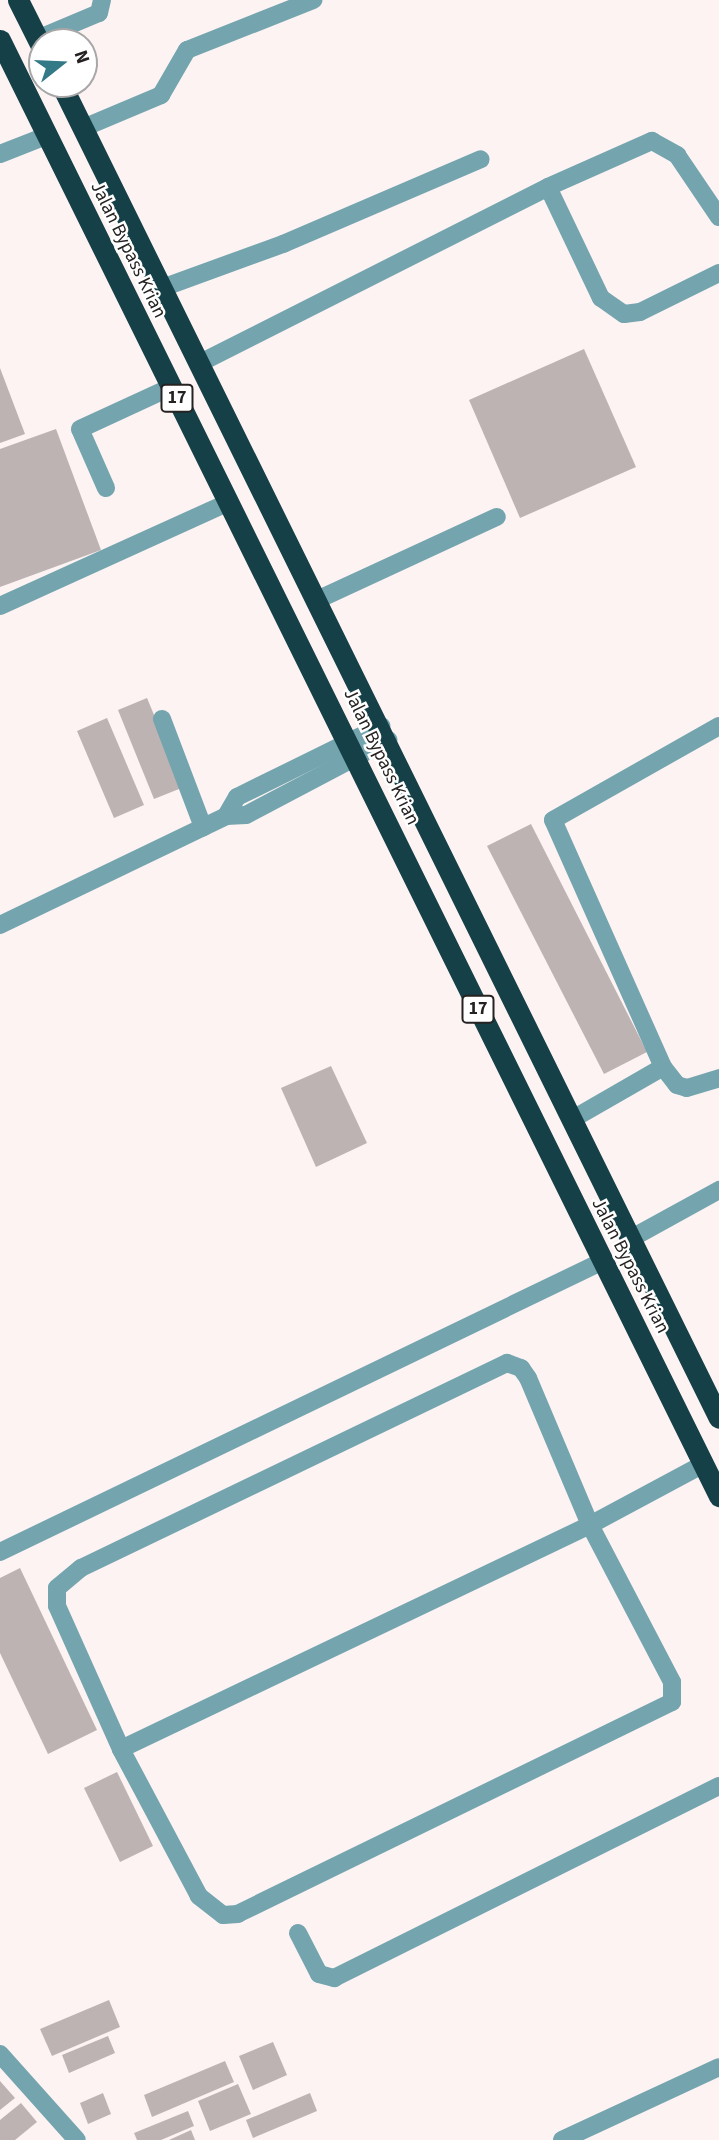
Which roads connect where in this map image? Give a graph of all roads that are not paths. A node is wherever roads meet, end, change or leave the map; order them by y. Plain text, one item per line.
1 (18, 0) edge
2 (102, 0) edge
3 (313, 0) edge
4 (32, 28) edge
5 (70, 28) edge
6 (0, 40) edge
7 (68, 98) edge
8 (83, 128) junction
9 (46, 136) junction
10 (0, 154) edge
11 (481, 159) dead end
12 (548, 187) junction
13 (719, 218) edge
14 (719, 273) edge
15 (162, 288) junction
16 (200, 363) junction
17 (171, 387) junction
18 (106, 488) dead end
19 (229, 502) junction
20 (497, 517) dead end
21 (317, 600) junction
22 (0, 606) edge
23 (163, 719) dead end
24 (719, 726) edge
25 (384, 733) junction
26 (351, 750) junction
27 (203, 827) junction
28 (0, 925) edge
29 (663, 1067) junction
30 (719, 1078) edge
31 (571, 1120) junction
32 (719, 1190) edge
33 (630, 1239) junction
34 (601, 1262) junction
35 (718, 1410) edge
36 (704, 1464) junction
37 (719, 1496) edge
38 (590, 1525) junction
39 (0, 1552) edge
40 (121, 1749) junction
41 (719, 1786) edge
42 (298, 1933) dead end
43 (0, 2053) edge
44 (719, 2067) edge
45 (594, 2133) edge
46 (77, 2140) edge
47 (562, 2140) edge

1 - 4 highway
2 - 5 street
3 - 8 street
6 - 9 highway, Jalan Bypass Krian / 17
7 - 8 highway, Jalan Bypass Krian / 17
8 - 15 highway, Jalan Bypass Krian / 17
9 - 10 street
9 - 17 highway, Jalan Bypass Krian / 17
11 - 15 street
12 - 13 street
12 - 14 street
12 - 16 street
15 - 16 highway, Jalan Bypass Krian / 17
16 - 21 highway, Jalan Bypass Krian / 17
17 - 18 street
17 - 19 highway, Jalan Bypass Krian / 17
19 - 22 street
19 - 26 highway, Jalan Bypass Krian / 17
20 - 21 street
21 - 25 highway, Jalan Bypass Krian / 17
23 - 27 street
24 - 29 street
25 - 26 street
25 - 31 highway, Jalan Bypass Krian / 17
26 - 27 street
26 - 34 highway, Jalan Bypass Krian / 17
27 - 28 street
29 - 30 street
29 - 31 street
31 - 33 highway, Jalan Bypass Krian / 17
32 - 33 street
33 - 35 highway, Jalan Bypass Krian / 17
34 - 36 highway, Jalan Bypass Krian / 17
34 - 39 street
36 - 37 highway, Jalan Bypass Krian / 17
36 - 38 street
38 - 40 street
38 - 40 street
38 - 40 street
41 - 42 street
43 - 46 street
44 - 45 street
45 - 47 street

